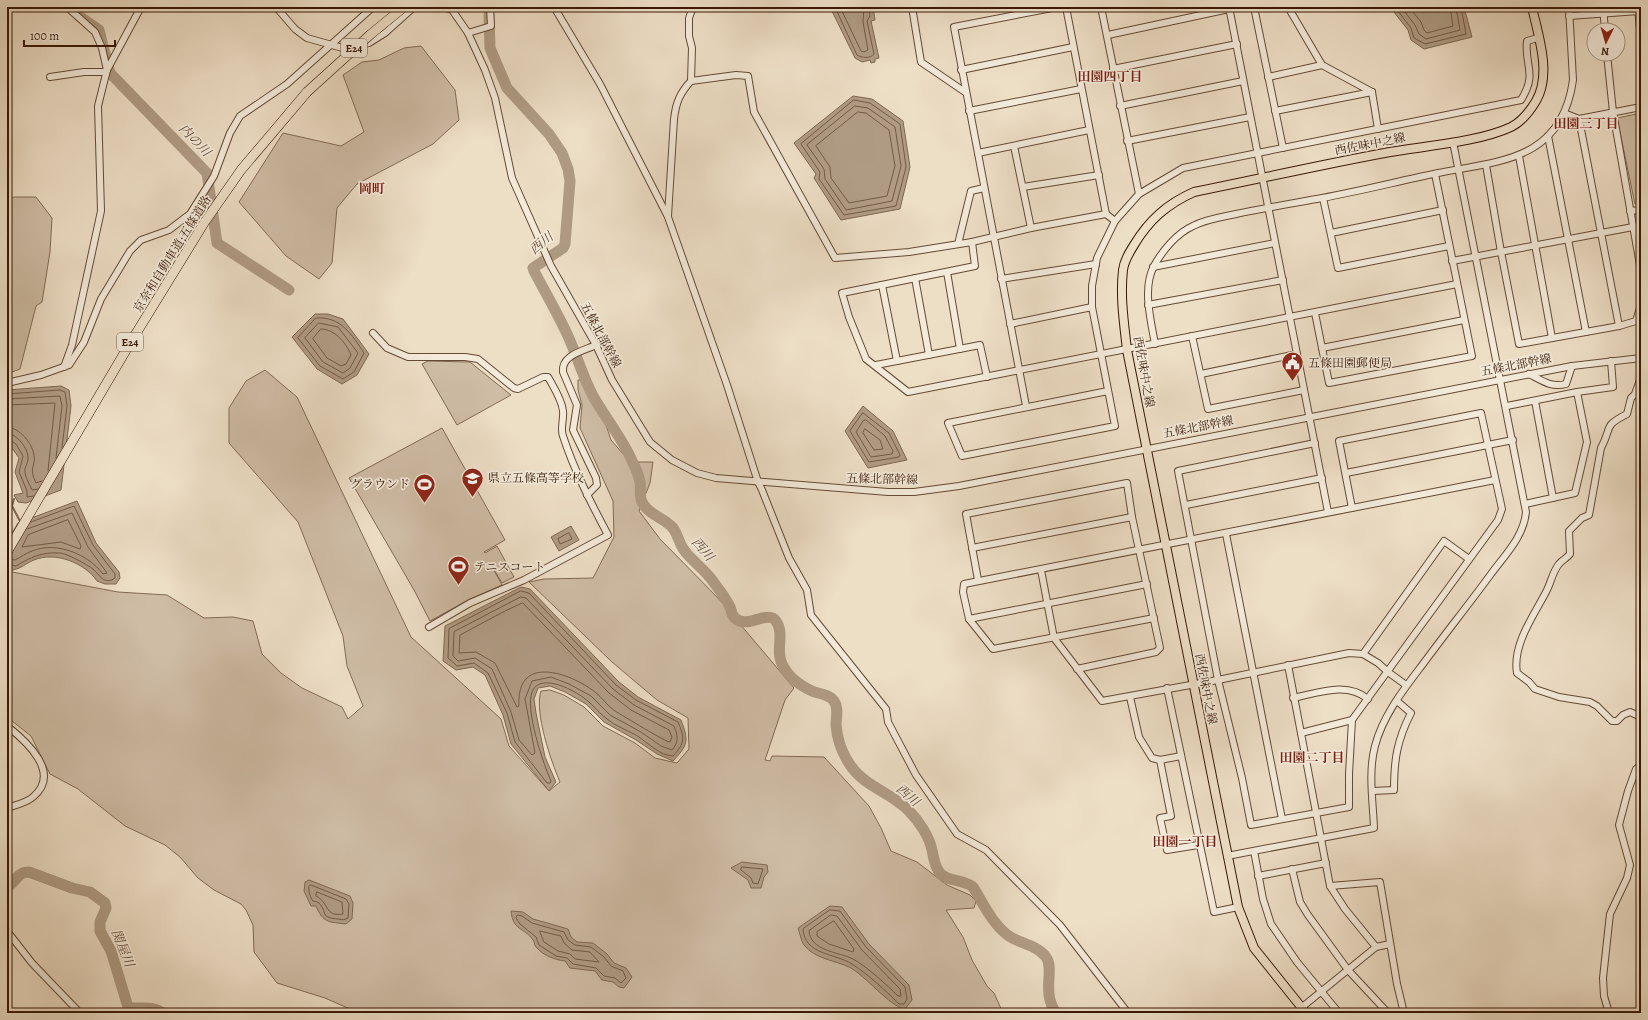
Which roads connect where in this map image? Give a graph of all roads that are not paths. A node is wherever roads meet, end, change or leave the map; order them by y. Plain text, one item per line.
1 (67, 7) edge
2 (141, 7) edge
3 (276, 7) edge
4 (373, 7) edge
5 (404, 7) edge
6 (414, 7) edge
7 (441, 7) edge
8 (490, 7) edge
9 (554, 7) edge
10 (693, 7) edge
11 (912, 7) edge
12 (1057, 7) edge
13 (1066, 7) edge
14 (1101, 7) edge
15 (1254, 7) edge
16 (1288, 7) edge
17 (1532, 7) edge
18 (1569, 7) edge
19 (1603, 7) edge
20 (450, 8) edge
21 (1229, 8) edge
22 (1638, 9) edge
23 (1018, 10) edge
24 (1604, 14) junction
25 (1570, 16) junction
26 (1604, 22) edge
27 (468, 32) junction
28 (1108, 35) junction
29 (1538, 38) junction
30 (1641, 40) edge
31 (1237, 44) junction
32 (330, 45) junction
33 (1073, 47) junction
34 (1609, 62) edge
35 (1322, 65) junction
36 (1113, 69) junction
37 (961, 70) junction
38 (107, 72) junction
39 (50, 77) dead end
40 (1268, 77) junction
41 (691, 81) junction
42 (1242, 81) junction
43 (1081, 89) junction
44 (965, 92) junction
45 (1372, 92) junction
46 (1120, 106) junction
47 (1641, 107) edge
48 (969, 111) junction
49 (1275, 111) junction
50 (1613, 112) junction
51 (1564, 113) junction
52 (1250, 117) junction
53 (1579, 118) junction
54 (1378, 129) junction
55 (1089, 130) junction
56 (1548, 136) junction
57 (1127, 141) junction
58 (1454, 142) junction
59 (1014, 146) junction
60 (1283, 148) junction
61 (978, 153) junction
62 (1259, 154) junction
63 (1519, 156) junction
64 (1486, 165) junction
65 (1460, 169) junction
66 (1435, 174) junction
67 (1099, 175) junction
68 (1264, 178) junction
69 (1023, 186) junction
70 (984, 188) junction
71 (1139, 194) junction
72 (1324, 198) junction
73 (1268, 207) junction
74 (1443, 210) junction
75 (1641, 210) edge
76 (1630, 211) junction
77 (1106, 214) junction
78 (668, 217) junction
79 (1115, 222) junction
80 (1633, 227) junction
81 (1031, 228) junction
82 (1602, 232) junction
83 (1331, 233) junction
84 (993, 236) junction
85 (1569, 239) junction
86 (972, 242) junction
87 (1275, 243) junction
88 (958, 244) junction
89 (1449, 246) junction
90 (1535, 246) junction
91 (1500, 252) junction
92 (1477, 258) junction
93 (1452, 261) junction
94 (1096, 264) junction
95 (1153, 267) junction
96 (1641, 271) edge
97 (947, 272) junction
98 (915, 278) junction
99 (1001, 279) junction
100 (1283, 280) junction
101 (1457, 284) junction
102 (882, 285) junction
103 (1148, 305) junction
104 (1641, 305) edge
105 (1092, 307) junction
106 (1315, 312) junction
107 (1290, 318) junction
108 (1464, 320) junction
109 (1010, 324) junction
110 (1619, 326) junction
111 (1586, 332) junction
112 (373, 333) dead end
113 (1192, 336) junction
114 (1552, 338) junction
115 (1155, 344) junction
116 (72, 345) junction
117 (596, 345) junction
118 (1322, 348) junction
119 (960, 349) junction
120 (1127, 350) junction
121 (1101, 354) junction
122 (1297, 354) junction
123 (929, 355) junction
124 (75, 358) junction
125 (1641, 358) edge
126 (897, 361) junction
127 (1611, 361) junction
128 (876, 365) junction
129 (1572, 366) junction
130 (64, 367) junction
131 (1019, 370) junction
132 (1201, 374) junction
133 (1529, 374) junction
134 (986, 377) junction
135 (1641, 377) edge
136 (1501, 379) junction
137 (7, 383) edge
138 (1304, 390) junction
139 (1108, 391) junction
140 (1577, 392) junction
141 (1534, 401) junction
142 (1026, 406) junction
143 (1507, 406) junction
144 (1310, 416) junction
145 (1513, 440) junction
146 (1315, 443) junction
147 (1488, 447) junction
148 (1146, 449) junction
149 (1346, 473) junction
150 (1322, 478) junction
151 (1495, 480) junction
152 (758, 482) junction
153 (587, 495) junction
154 (1553, 498) junction
155 (1525, 504) junction
156 (1186, 505) junction
157 (1352, 508) junction
158 (1328, 512) junction
159 (1132, 517) junction
160 (1226, 534) junction
161 (1192, 538) junction
162 (1165, 544) junction
163 (972, 548) junction
164 (1140, 550) junction
165 (7, 552) edge
166 (1469, 559) junction
167 (1041, 570) junction
168 (978, 580) junction
169 (1147, 584) junction
170 (1047, 603) junction
171 (1154, 618) junction
172 (969, 619) junction
173 (429, 626) dead end
174 (1054, 638) junction
175 (1363, 654) junction
176 (1288, 665) junction
177 (1077, 669) junction
178 (1388, 672) junction
179 (1252, 673) junction
180 (1218, 680) junction
181 (1193, 684) junction
182 (1406, 684) junction
183 (1167, 688) junction
184 (1130, 697) junction
185 (1293, 698) junction
186 (1368, 699) junction
187 (1397, 701) junction
188 (1641, 717) edge
189 (1352, 720) junction
190 (7, 726) edge
191 (1301, 733) junction
192 (1181, 756) junction
193 (1160, 760) junction
194 (1641, 765) edge
195 (1373, 791) junction
196 (7, 808) edge
197 (1316, 813) junction
198 (1282, 819) junction
199 (1322, 837) junction
200 (1198, 845) junction
201 (1254, 851) junction
202 (1227, 856) junction
203 (1326, 862) junction
204 (1292, 869) junction
205 (1258, 876) junction
206 (1330, 886) junction
207 (1238, 907) junction
208 (7, 931) edge
209 (1390, 944) junction
210 (1376, 947) junction
211 (1348, 970) junction
212 (1322, 991) junction
213 (1304, 1010) edge
214 (80, 1013) edge
215 (1128, 1013) edge
216 (1339, 1013) edge
217 (1388, 1013) edge
218 (1404, 1013) edge
219 (1609, 1013) edge

1 - 38 street
2 - 38 street
3 - 32 street
4 - 32 street
5 - 165 highway, 京奈和自動車道;五條道路 / E24, bridge
6 - 32 street
7 - 20 street
8 - 27 street
9 - 78 street
10 - 41 street
11 - 44 street
12 - 23 street
13 - 33 street
14 - 28 street
15 - 40 street
16 - 35 street
17 - 29 main road, 西佐味中之線
18 - 25 street
19 - 24 street
20 - 27 street, 五條北部幹線
21 - 28 street
21 - 31 street
22 - 24 street
22 - 30 street
23 - 37 street
24 - 25 street
24 - 26 street
25 - 51 street
27 - 117 street, 五條北部幹線
28 - 36 street
29 - 54 street
29 - 58 main road, 西佐味中之線
31 - 36 street
31 - 42 street
32 - 124 street
33 - 37 street
33 - 43 street
34 - 50 street
35 - 40 street
35 - 45 street
36 - 46 street
37 - 44 street
38 - 39 street
38 - 116 street
40 - 49 street
41 - 78 street
41 - 88 street
42 - 46 street
42 - 52 street
43 - 48 street
43 - 55 street
44 - 48 street
45 - 49 street
45 - 54 street
46 - 57 street
47 - 50 street
48 - 61 street
49 - 60 street
50 - 53 street
50 - 76 street
51 - 53 street
51 - 56 street
52 - 57 street
52 - 62 street
53 - 82 street
54 - 60 street
55 - 59 street
55 - 67 street
56 - 63 street
56 - 85 street
57 - 71 street
58 - 65 street
58 - 68 main road, 西佐味中之線
59 - 61 street
59 - 69 street
60 - 62 street
61 - 70 street
62 - 68 street
62 - 71 street
63 - 64 street
63 - 90 street
64 - 65 street
64 - 91 street
65 - 66 street
65 - 92 street
66 - 72 street
66 - 74 street
67 - 69 street
67 - 77 street
68 - 73 street
68 - 120 main road, 西佐味中之線
69 - 81 street
70 - 84 street
70 - 88 street
71 - 79 street
72 - 73 street
72 - 83 street
73 - 87 street
73 - 95 street
74 - 83 street
74 - 89 street
75 - 76 street
76 - 80 street
77 - 79 street
77 - 81 street
78 - 152 street
79 - 94 street
80 - 82 street
80 - 96 street
81 - 84 street
82 - 85 street
82 - 110 street
83 - 89 street
84 - 86 street
84 - 99 street
85 - 90 street
85 - 111 street
86 - 88 street
86 - 97 street
87 - 95 street
87 - 100 street
89 - 93 street
90 - 91 street
90 - 114 street
91 - 92 street
91 - 114 street
92 - 93 street
92 - 136 street
93 - 101 street
94 - 99 street
94 - 105 street
95 - 103 street
97 - 98 street
97 - 119 street
98 - 102 street
98 - 123 street
99 - 109 street
100 - 103 street
100 - 107 street
101 - 106 street
101 - 108 street
102 - 126 street
102 - 128 street
103 - 115 street
104 - 110 street
105 - 109 street
105 - 121 street
106 - 107 street
106 - 118 street
107 - 113 street
107 - 122 street
108 - 118 street
108 - 118 street
109 - 131 street
110 - 111 street
111 - 114 street
112 - 153 street
113 - 115 street
113 - 132 street
115 - 120 street
116 - 124 street
116 - 130 street
117 - 152 street, 五條北部幹線
117 - 153 street
119 - 123 street
119 - 134 street
120 - 121 street
120 - 148 main road, 西佐味中之線
121 - 131 street
121 - 139 street
122 - 132 street
122 - 138 street
123 - 126 street
124 - 130 street
125 - 127 street, 五條北部幹線
126 - 128 street
127 - 129 street, 五條北部幹線
127 - 140 street
128 - 134 street
129 - 133 street, 五條北部幹線
129 - 133 street
130 - 137 street
131 - 134 street
131 - 142 street
132 - 138 street
133 - 136 street, 五條北部幹線
135 - 188 street
136 - 143 street
136 - 144 street, 五條北部幹線
138 - 144 street
139 - 142 street
139 - 142 street
140 - 141 street
140 - 154 street
141 - 143 street
141 - 154 street
143 - 145 street
144 - 146 street
144 - 148 street, 五條北部幹線
145 - 147 street
145 - 155 street
146 - 150 street
146 - 156 street
147 - 149 street
147 - 149 street
147 - 151 street
148 - 152 street, 五條北部幹線
148 - 162 main road, 西佐味中之線
149 - 157 street
150 - 156 street
150 - 158 street
151 - 157 street
151 - 166 street
152 - 215 street
153 - 173 street
154 - 155 street
155 - 182 street
156 - 161 street
157 - 158 street
158 - 160 street
159 - 163 street
159 - 163 street
159 - 164 street
160 - 161 street
160 - 179 street
161 - 162 street
161 - 180 street
162 - 164 street
162 - 181 main road, 西佐味中之線
163 - 168 street
164 - 167 street
164 - 169 street
166 - 175 street
166 - 178 street
167 - 168 street
167 - 170 street
168 - 172 street
169 - 170 street
169 - 171 street
170 - 172 street
170 - 174 street
171 - 174 street
171 - 177 street
172 - 174 street
174 - 177 street
175 - 176 street
175 - 178 street
176 - 179 street
176 - 185 street
177 - 184 street
178 - 182 street
178 - 186 street
179 - 180 street
179 - 198 street
180 - 181 street
180 - 198 street
181 - 183 street
181 - 202 main road, 西佐味中之線
182 - 187 street
183 - 184 street
183 - 192 street
184 - 193 street
185 - 186 street
185 - 191 street
186 - 189 street
187 - 195 street
187 - 195 street
189 - 191 street
189 - 197 street
190 - 196 street
191 - 197 street
192 - 193 street
192 - 200 street
193 - 200 street
194 - 219 street
195 - 199 street
197 - 198 street
197 - 199 street
199 - 201 street
199 - 203 street
200 - 207 street
201 - 202 street
201 - 205 street
202 - 207 main road, 西佐味中之線
203 - 204 street
203 - 206 street
204 - 205 street
204 - 211 street
205 - 212 street
206 - 209 street
206 - 210 street
207 - 213 main road, 西佐味中之線
208 - 214 street
209 - 210 street
209 - 218 street
210 - 211 street
211 - 212 street
211 - 217 street
212 - 213 street
212 - 216 street

